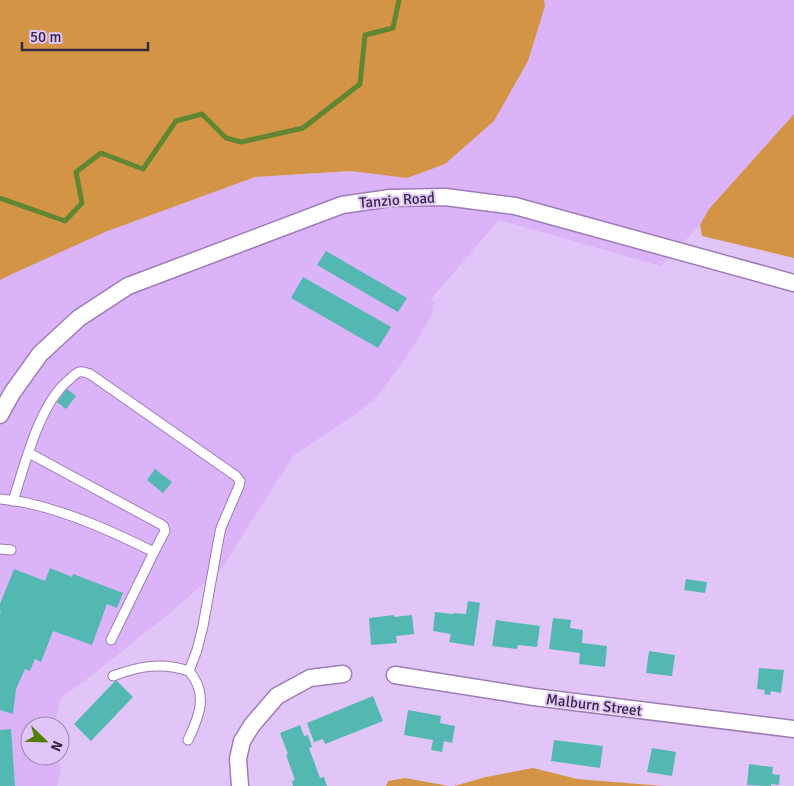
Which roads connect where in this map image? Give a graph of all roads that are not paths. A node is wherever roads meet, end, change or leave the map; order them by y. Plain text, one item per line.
1 (794, 283) edge
2 (0, 415) edge
3 (29, 453) junction
4 (0, 499) edge
5 (13, 501) junction
6 (0, 548) edge
7 (11, 550) dead end
8 (154, 552) junction
9 (111, 640) dead end
10 (189, 671) junction
11 (344, 674) dead end
12 (395, 675) dead end
13 (113, 676) dead end
14 (794, 729) edge
15 (188, 740) dead end
16 (240, 786) edge

1 - 2 street, Tanzio Road
3 - 5 lane
3 - 8 lane
3 - 10 lane
4 - 5 lane
5 - 8 lane
6 - 7 lane
8 - 9 lane
10 - 13 lane
10 - 15 lane
11 - 16 street
12 - 14 street, Malburn Street

